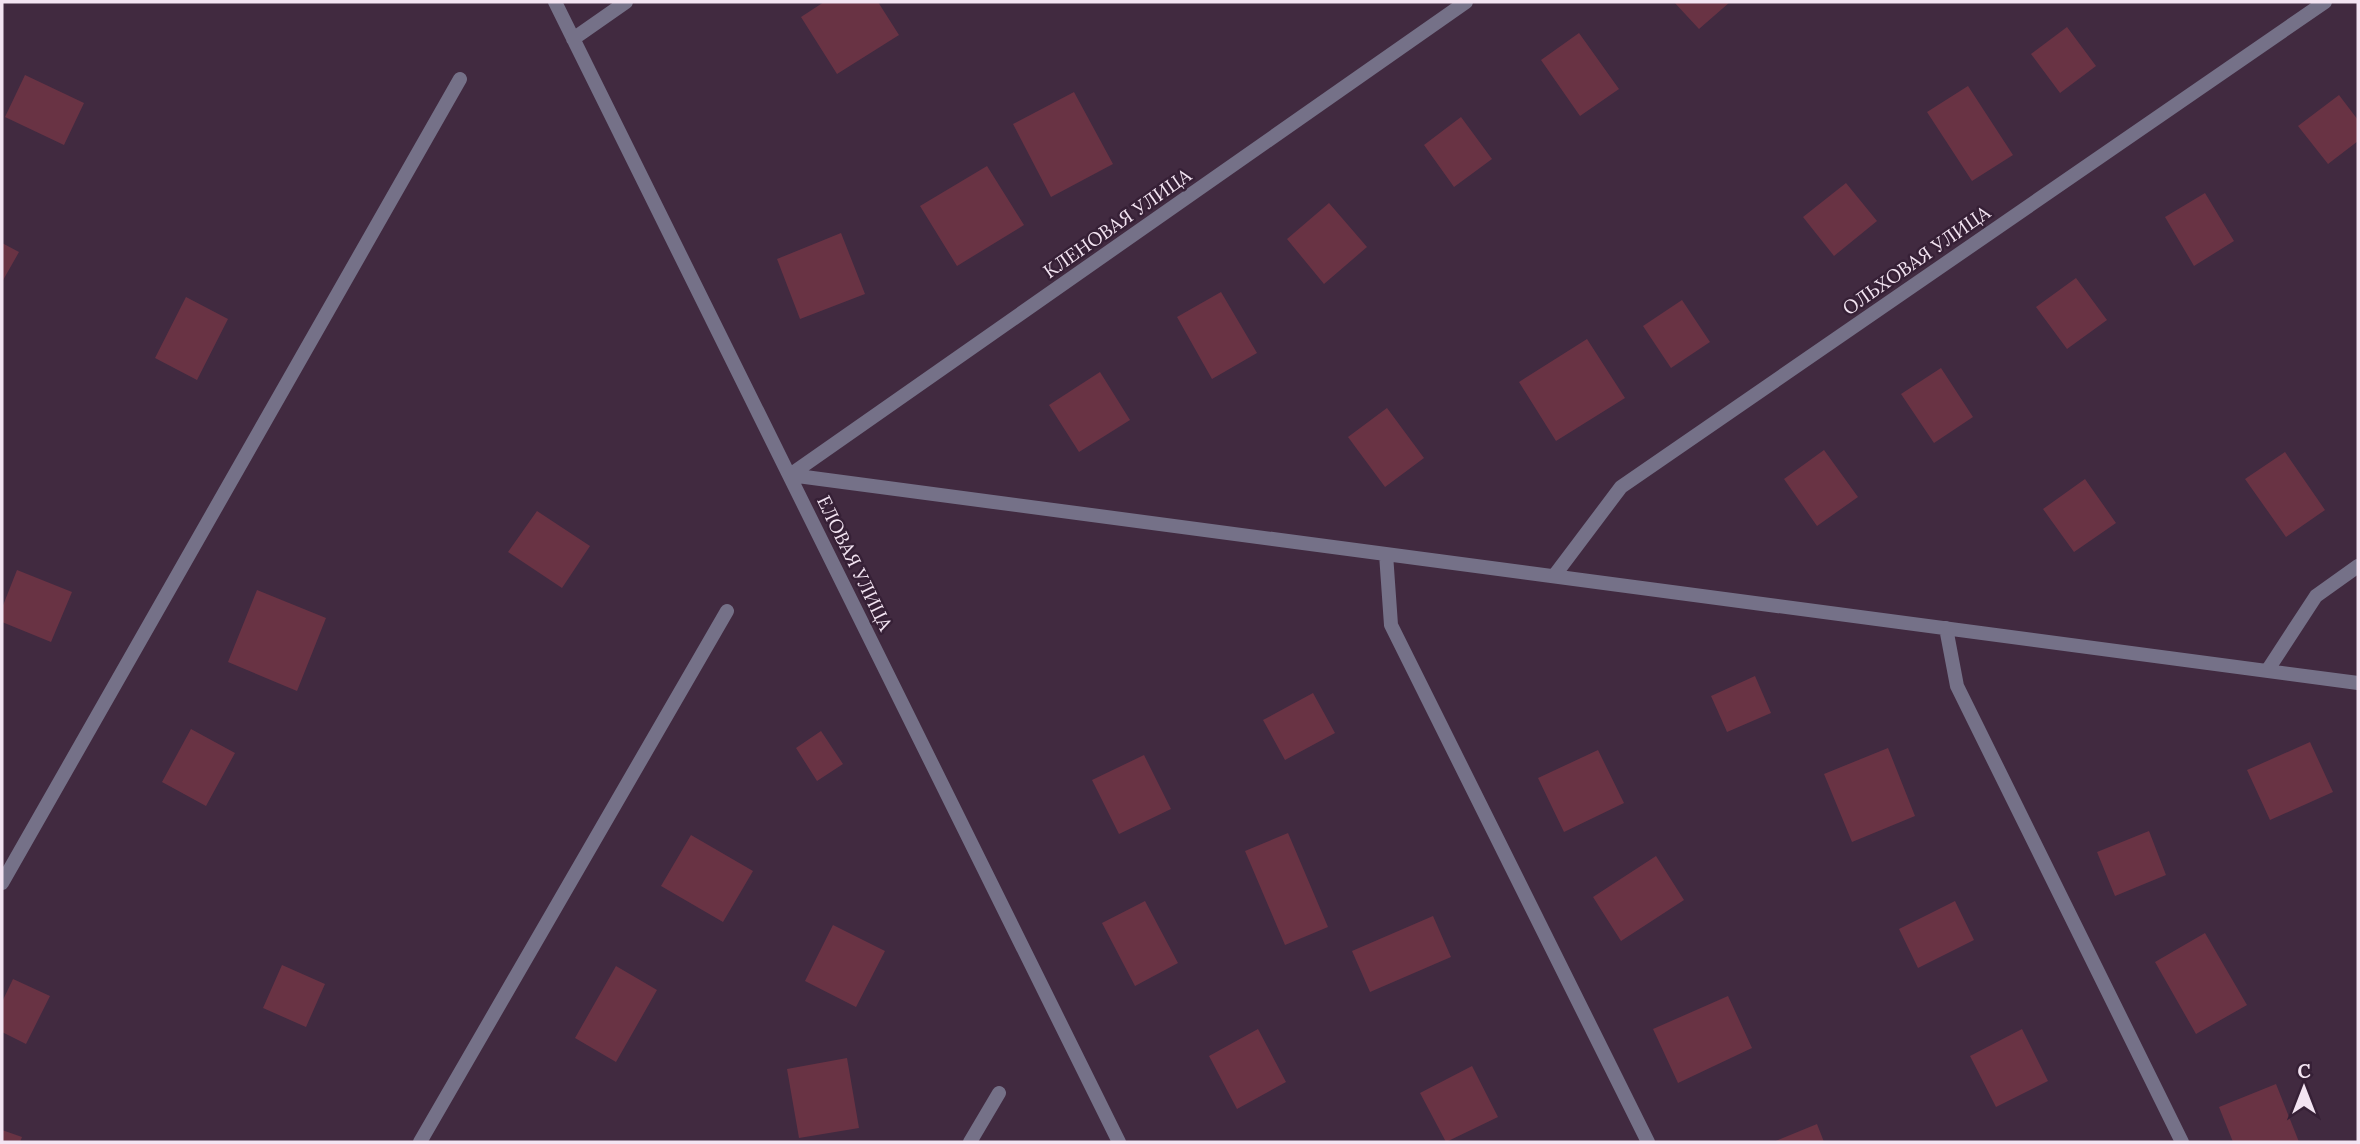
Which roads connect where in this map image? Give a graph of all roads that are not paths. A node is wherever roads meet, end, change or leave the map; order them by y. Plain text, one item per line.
1 (555, 2) edge
2 (626, 2) edge
3 (1466, 2) edge
4 (2325, 2) edge
5 (573, 39) junction
6 (460, 79) dead end
7 (790, 475) junction
8 (1385, 554) junction
9 (2358, 566) edge
10 (1554, 576) junction
11 (727, 611) dead end
12 (1946, 628) junction
13 (2267, 671) junction
14 (2358, 683) edge
15 (2, 883) edge
16 (999, 1093) dead end
17 (421, 1142) edge
18 (970, 1142) edge
19 (1119, 1142) edge
20 (1648, 1142) edge
21 (2182, 1142) edge

1 - 5 street, ЕЛОВАЯ УЛИЦА
2 - 5 street
3 - 7 street, КЛЕНОВАЯ УЛИЦА
4 - 10 street, ОЛЬХОВАЯ УЛИЦА
5 - 7 street, ЕЛОВАЯ УЛИЦА
6 - 15 street
7 - 8 street
7 - 19 street, ЕЛОВАЯ УЛИЦА
8 - 10 street
8 - 20 street
9 - 13 street
10 - 12 street
11 - 17 street
12 - 13 street
12 - 21 street
13 - 14 street
16 - 18 street

